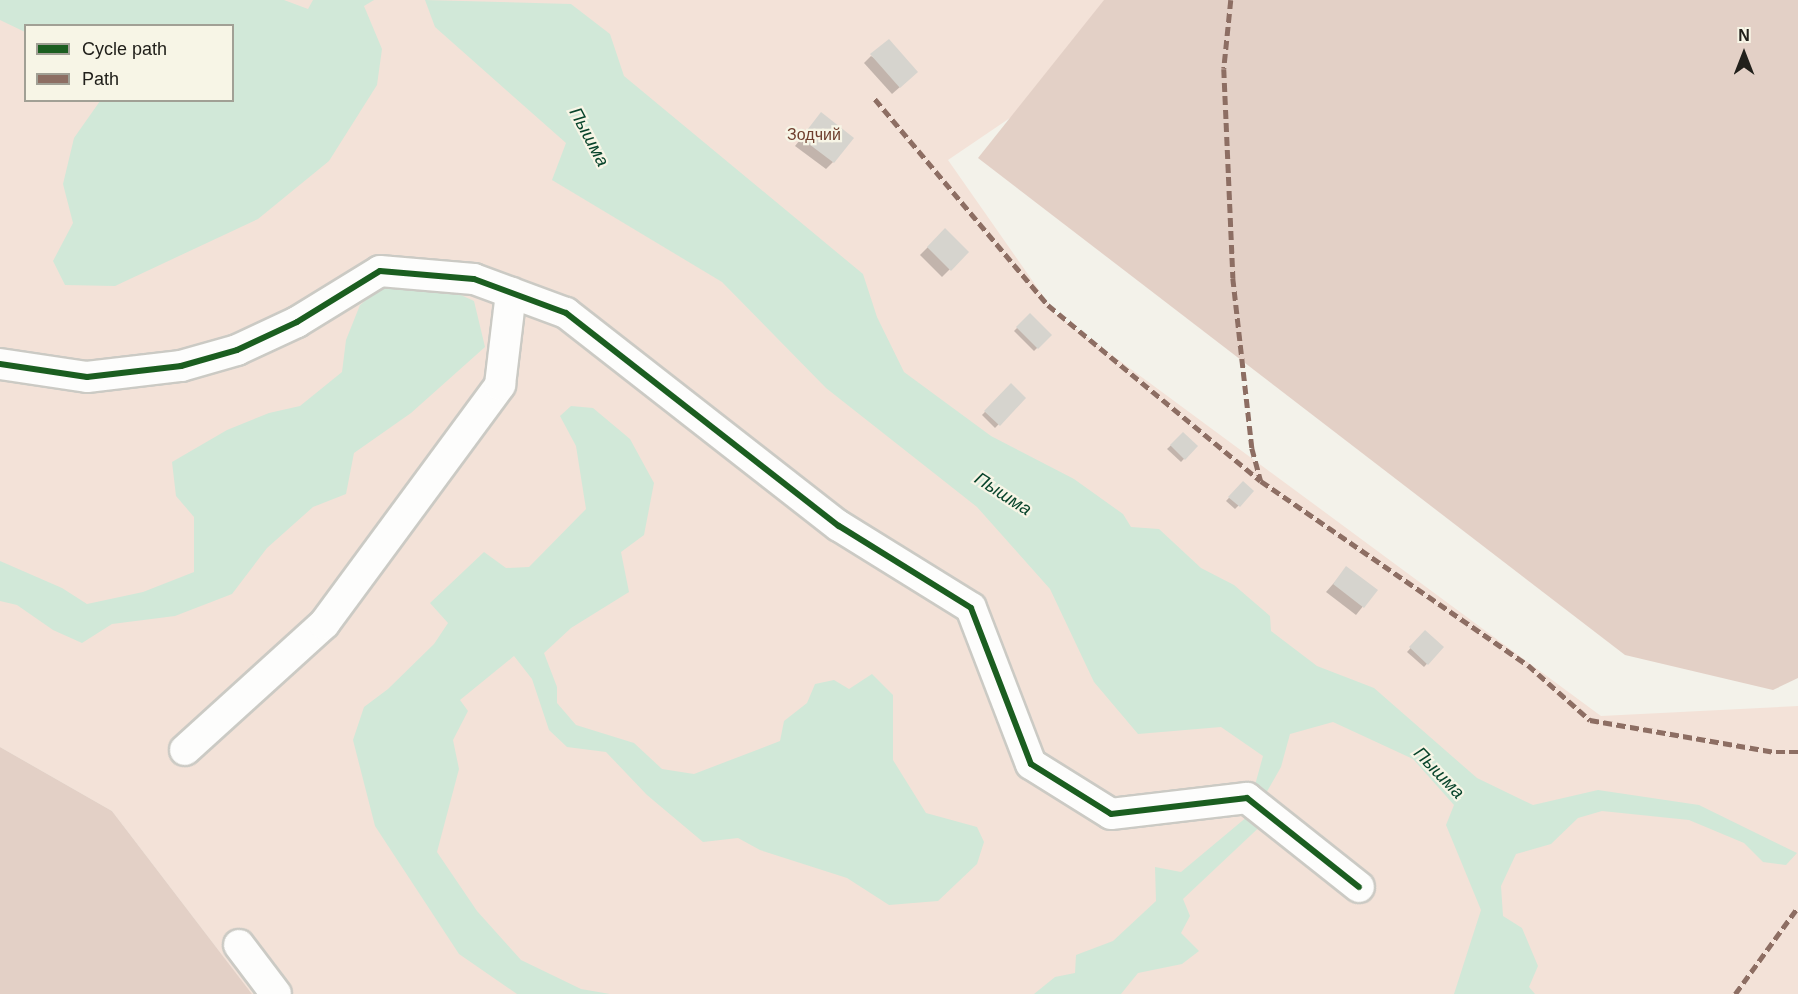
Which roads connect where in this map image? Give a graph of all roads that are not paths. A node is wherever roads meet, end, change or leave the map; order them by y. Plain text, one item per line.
1 (511, 292) junction
2 (0, 364) edge
3 (185, 750) dead end
4 (1359, 887) dead end
5 (239, 945) dead end
6 (276, 994) edge

1 - 2 street
1 - 3 street
1 - 4 street
5 - 6 street

